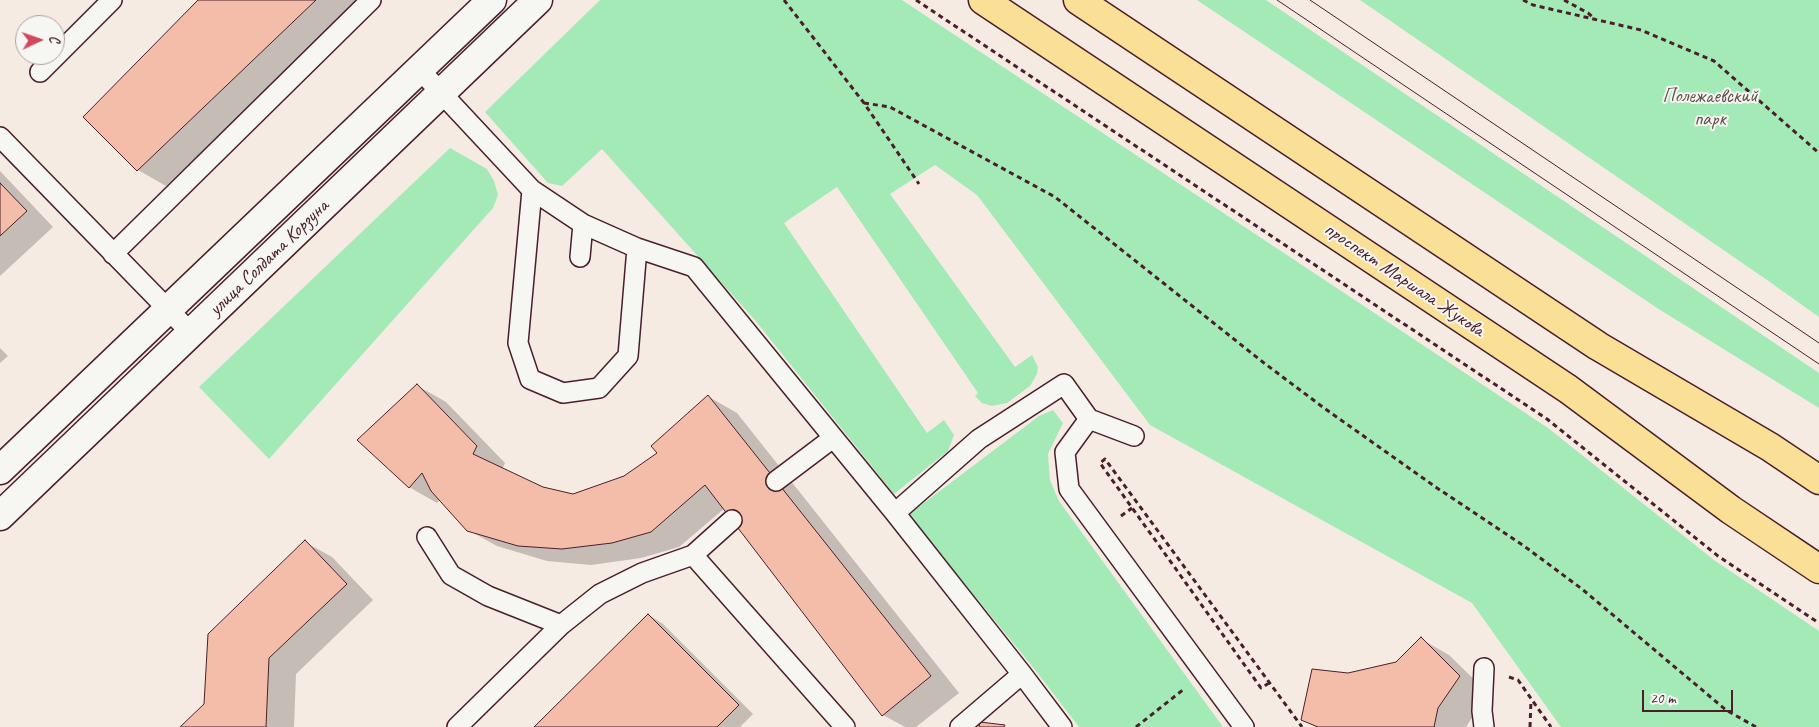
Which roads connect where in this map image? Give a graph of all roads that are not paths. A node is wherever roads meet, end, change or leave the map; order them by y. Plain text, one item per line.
1 (112, 0) edge
2 (370, 0) edge
3 (492, 0) edge
4 (538, 0) edge
5 (983, 0) edge
6 (1078, 0) edge
7 (419, 69) junction
8 (40, 72) dead end
9 (442, 92) junction
10 (0, 137) edge
11 (532, 190) junction
12 (583, 224) junction
13 (637, 248) junction
14 (113, 254) junction
15 (580, 257) dead end
16 (168, 310) junction
17 (191, 333) junction
18 (1089, 419) junction
19 (1134, 436) dead end
20 (833, 438) junction
21 (0, 470) edge
22 (1819, 480) edge
23 (776, 481) dead end
24 (894, 513) junction
25 (0, 516) edge
26 (732, 520) dead end
27 (427, 537) dead end
28 (694, 555) junction
29 (1819, 569) edge
30 (561, 626) junction
31 (1484, 668) road end
32 (1022, 674) junction
33 (457, 727) edge
34 (845, 727) edge
35 (960, 727) edge
36 (1062, 727) edge
37 (1244, 727) edge
38 (1484, 727) edge

1 - 8 lane
2 - 14 lane
3 - 7 street, улица Солдата Корзуна
4 - 9 street, улица Солдата Корзуна
5 - 29 main road, проспект Маршала Жукова
6 - 22 main road
7 - 9 lane
7 - 16 street, улица Солдата Корзуна
9 - 11 lane
9 - 17 street, улица Солдата Корзуна
10 - 14 lane
11 - 12 lane
11 - 13 lane
12 - 13 lane
12 - 15 lane
13 - 20 lane
14 - 16 lane
16 - 17 lane
16 - 21 street, улица Солдата Корзуна
17 - 25 street, улица Солдата Корзуна
18 - 19 lane
18 - 24 lane
18 - 37 lane
20 - 23 lane
20 - 24 lane
24 - 32 lane
26 - 28 lane
27 - 30 lane
28 - 30 lane
28 - 34 lane
30 - 33 lane
31 - 38 lane
32 - 35 lane
32 - 36 lane

